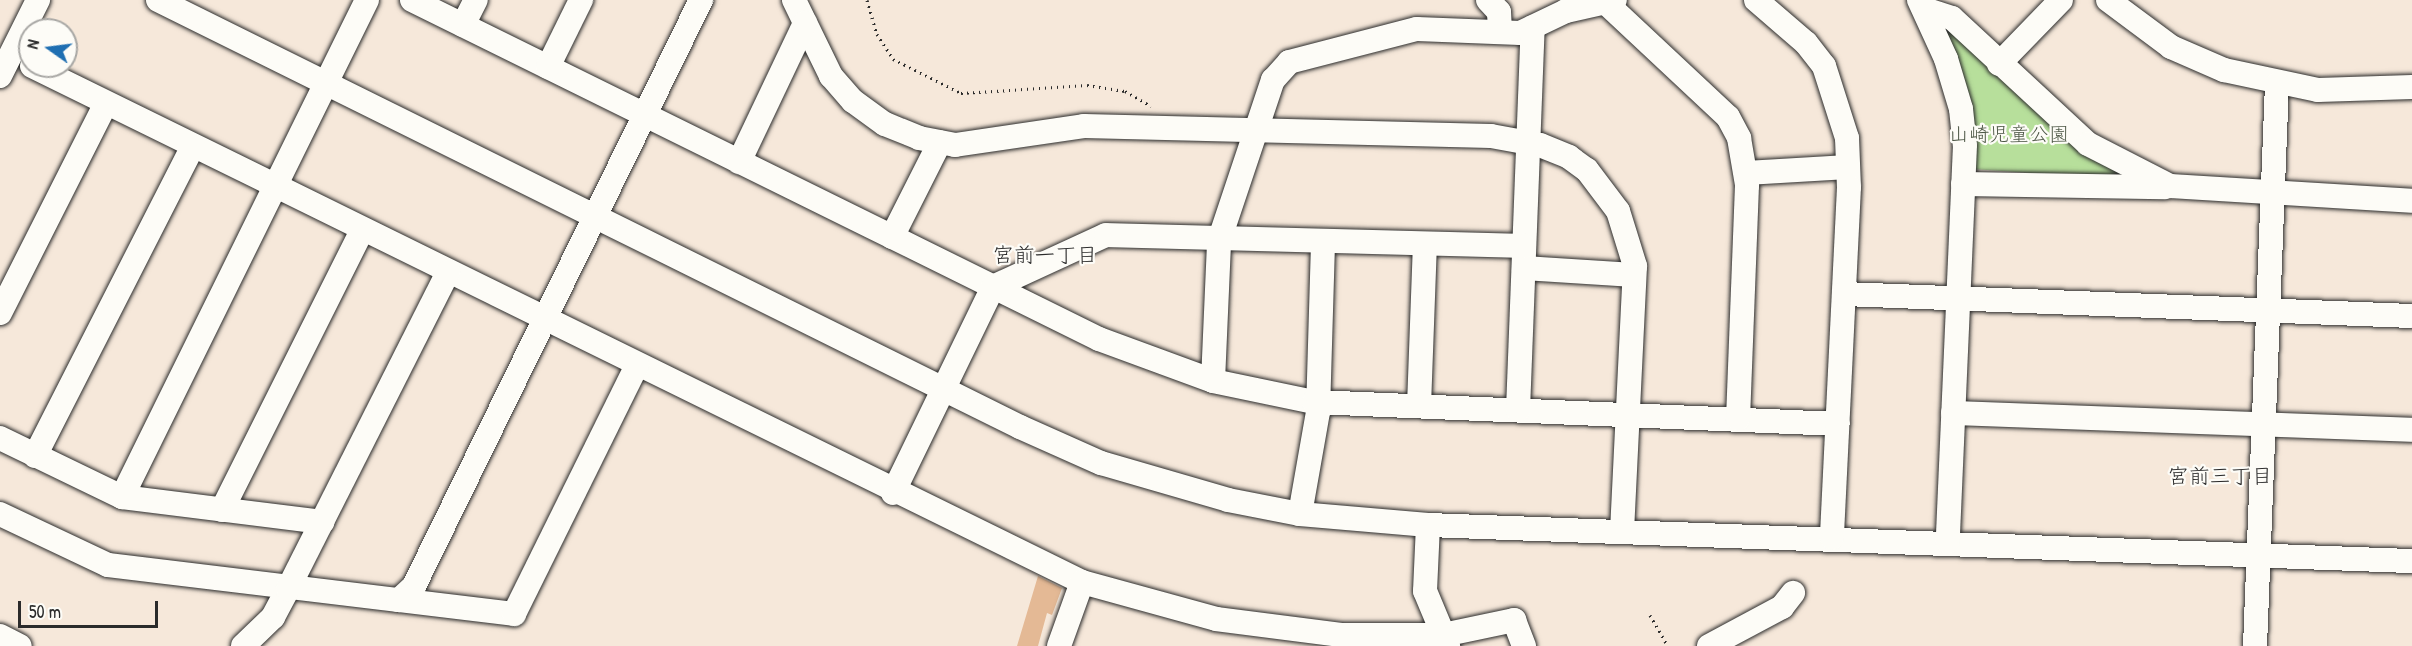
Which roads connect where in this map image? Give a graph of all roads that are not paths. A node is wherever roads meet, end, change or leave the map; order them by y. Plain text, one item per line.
1 (38, 0) edge
2 (158, 0) edge
3 (367, 0) edge
4 (412, 0) edge
5 (476, 0) edge
6 (581, 0) edge
7 (701, 0) edge
8 (794, 0) edge
9 (1488, 0) edge
10 (1756, 0) edge
11 (2061, 0) edge
12 (2108, 0) edge
13 (1610, 1) edge
14 (1923, 5) edge
15 (33, 18) edge
16 (805, 22) junction
17 (463, 25) junction
18 (1533, 27) junction
19 (1500, 32) junction
20 (1999, 64) junction
21 (548, 67) junction
22 (47, 78) edge
23 (326, 83) junction
24 (2277, 84) junction
25 (2412, 87) edge
26 (106, 103) junction
27 (645, 115) junction
28 (1256, 130) junction
29 (940, 142) junction
30 (1529, 142) junction
31 (193, 146) junction
32 (739, 162) junction
33 (1848, 167) junction
34 (1746, 173) junction
35 (1963, 184) junction
36 (275, 186) junction
37 (2170, 186) junction
38 (2273, 192) junction
39 (2412, 201) edge
40 (596, 216) junction
41 (362, 230) junction
42 (892, 237) junction
43 (1220, 238) junction
44 (1323, 241) junction
45 (1425, 244) junction
46 (1524, 257) junction
47 (448, 272) junction
48 (1634, 275) junction
49 (993, 287) junction
50 (1844, 294) junction
51 (1958, 299) junction
52 (2268, 310) junction
53 (0, 313) edge
54 (2412, 316) edge
55 (545, 320) junction
56 (636, 366) junction
57 (1213, 381) junction
58 (944, 389) junction
59 (1319, 402) junction
60 (1419, 406) junction
61 (1518, 410) junction
62 (1953, 413) junction
63 (1628, 414) junction
64 (1738, 419) junction
65 (1838, 424) junction
66 (2263, 425) junction
67 (2412, 430) edge
68 (0, 438) edge
69 (35, 456) junction
70 (893, 493) junction
71 (122, 497) junction
72 (222, 510) junction
73 (0, 514) edge
74 (1300, 514) junction
75 (322, 522) junction
76 (1428, 525) junction
77 (1622, 530) junction
78 (1832, 538) junction
79 (1948, 542) junction
80 (2258, 554) junction
81 (2412, 561) edge
82 (1082, 582) junction
83 (288, 589) junction
84 (1793, 593) dead end
85 (399, 600) junction
86 (0, 636) edge
87 (1276, 638) edge
88 (1445, 640) edge
89 (20, 646) edge
90 (243, 646) edge
91 (1059, 646) edge
92 (1524, 646) edge
93 (1709, 646) edge
94 (2255, 646) edge

1 - 15 street
2 - 23 street
3 - 23 street
4 - 17 street
5 - 17 street
6 - 21 street
7 - 27 street
8 - 16 street
9 - 19 street
10 - 33 street
11 - 20 street
12 - 24 street
13 - 18 street
13 - 34 street
14 - 20 street
14 - 35 street
16 - 29 street
16 - 32 street
17 - 21 street
18 - 19 street
18 - 30 street
19 - 28 street
20 - 37 street
21 - 27 street
22 - 26 street
23 - 36 street
23 - 40 street
24 - 25 street
24 - 38 street
26 - 31 street
26 - 53 street
27 - 32 street
27 - 40 street
28 - 29 street
28 - 30 street
28 - 43 street
29 - 42 street
30 - 46 street
30 - 48 street
31 - 36 street
31 - 69 street
32 - 42 street
33 - 34 street
33 - 50 street
34 - 64 street
35 - 37 street
35 - 51 street
36 - 41 street
36 - 71 street
37 - 38 street
38 - 39 street
38 - 52 street
40 - 55 street
40 - 58 street
41 - 47 street
41 - 72 street
42 - 49 street
43 - 44 street
43 - 49 street
43 - 57 street
44 - 45 street
44 - 59 street
45 - 46 street
45 - 60 street
46 - 48 street
46 - 61 street
47 - 55 street
47 - 75 street
48 - 63 street
49 - 57 street
49 - 58 street
50 - 51 street
50 - 65 street
51 - 52 street
51 - 62 street
52 - 54 street
52 - 66 street
55 - 56 street
55 - 85 street
56 - 70 street
56 - 85 street
57 - 59 street
58 - 70 street
58 - 74 street
59 - 60 street
59 - 74 street
60 - 61 street
61 - 63 street
62 - 66 street
62 - 79 street
63 - 64 street
63 - 77 street
64 - 65 street
65 - 78 street
66 - 67 street
66 - 80 street
68 - 69 street
69 - 71 street
70 - 82 street
71 - 72 street
72 - 75 street
73 - 83 street
74 - 76 street
75 - 83 street
76 - 77 street
76 - 88 street
77 - 78 street
78 - 79 street
79 - 80 street
80 - 81 street
80 - 94 street
82 - 87 street
82 - 91 street
83 - 85 street
83 - 90 street
84 - 93 street
86 - 89 street
87 - 88 street
88 - 92 street

